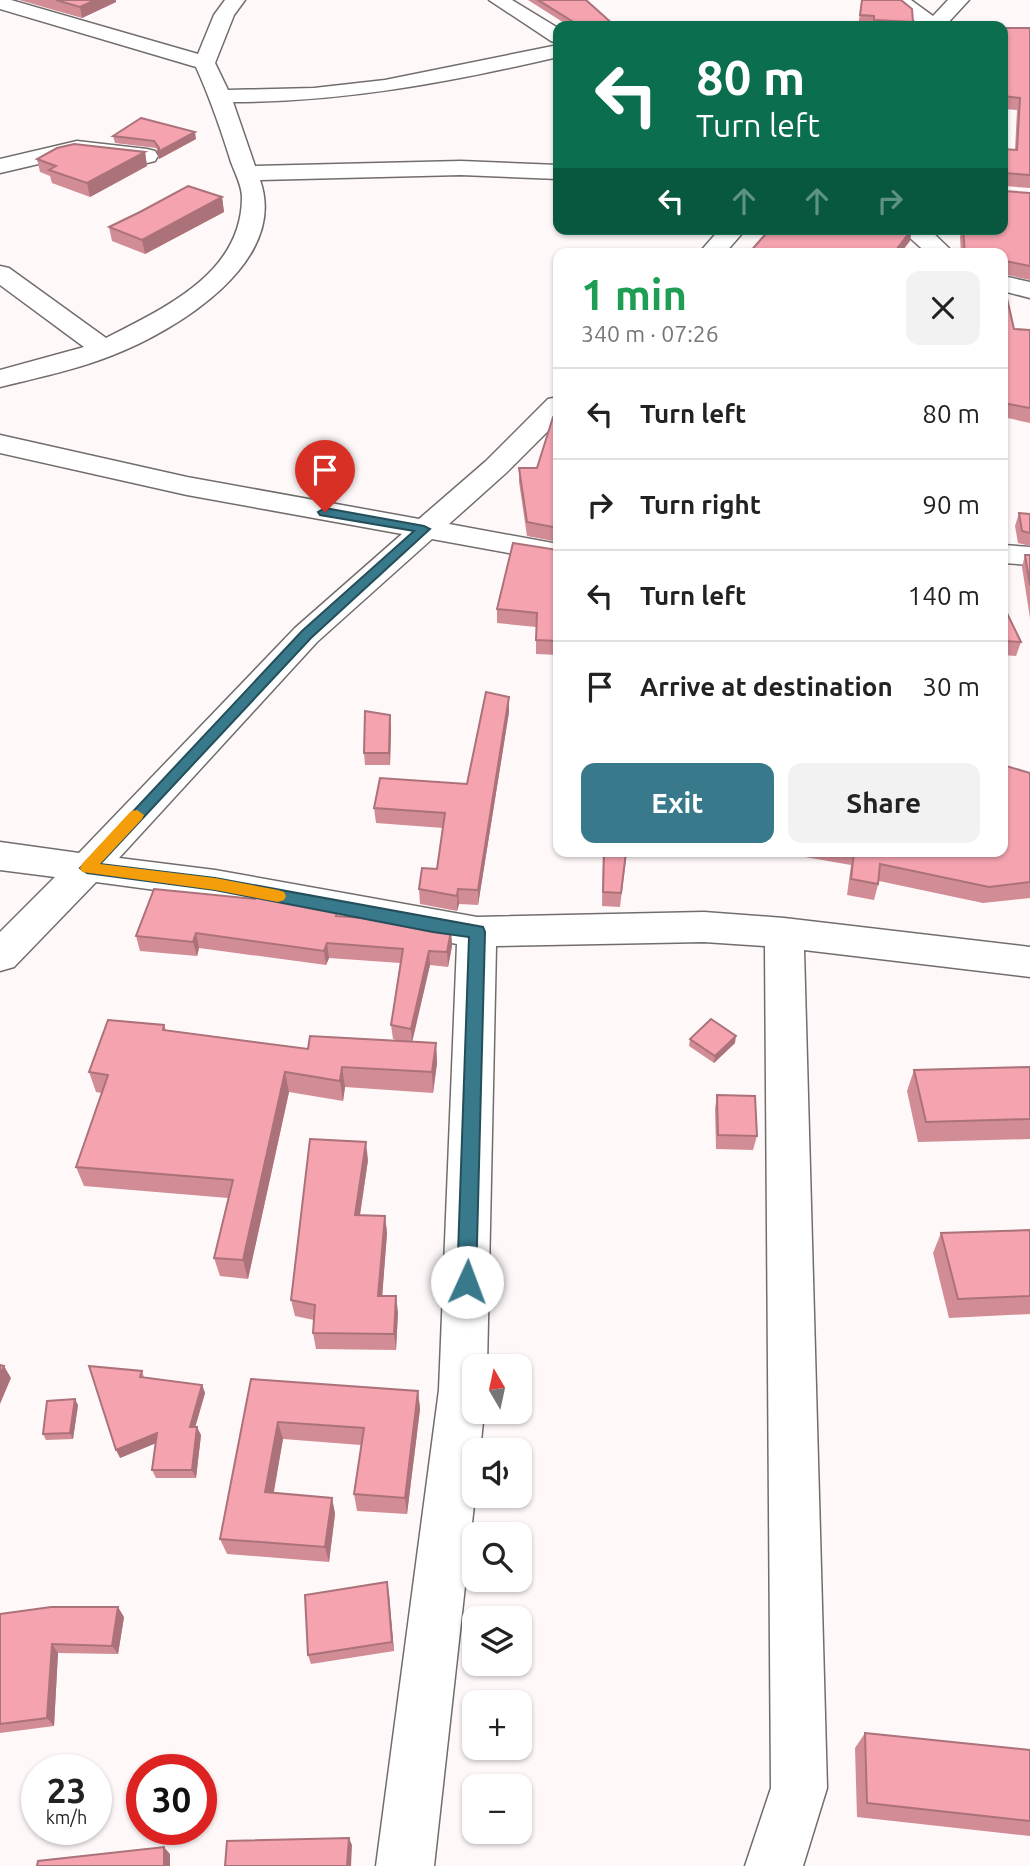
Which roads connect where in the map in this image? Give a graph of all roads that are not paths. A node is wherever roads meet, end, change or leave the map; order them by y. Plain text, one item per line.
1 (234, 0) edge
2 (499, 0) edge
3 (900, 0) edge
4 (959, 0) edge
5 (4, 7) edge
6 (927, 21) edge
7 (938, 21) edge
8 (553, 34) edge
9 (553, 52) edge
10 (205, 63) junction
11 (220, 96) junction
12 (147, 156) dead end
13 (0, 166) edge
14 (553, 172) edge
15 (246, 173) junction
16 (728, 235) edge
17 (921, 235) edge
18 (716, 248) edge
19 (936, 248) edge
20 (0, 273) edge
21 (1008, 284) edge
22 (1030, 290) edge
23 (104, 349) junction
24 (0, 379) edge
25 (553, 410) edge
26 (0, 444) edge
27 (424, 529) junction
28 (553, 552) edge
29 (1008, 554) edge
30 (1030, 556) edge
31 (0, 856) edge
32 (87, 868) junction
33 (477, 932) junction
34 (784, 933) junction
35 (0, 956) edge
36 (1030, 962) edge
37 (405, 1866) edge
38 (774, 1866) edge

1 - 10 street
2 - 8 street
3 - 6 street
4 - 7 street
5 - 10 street
9 - 11 street
10 - 11 street
11 - 15 street
12 - 13 street
14 - 15 street
15 - 23 street
16 - 18 street
17 - 19 street
20 - 23 street
21 - 22 street
23 - 24 street
25 - 27 street
26 - 27 street
27 - 28 street
27 - 32 street
29 - 30 street
31 - 32 street
32 - 33 street
32 - 35 street
33 - 34 street
33 - 37 street
34 - 36 street
34 - 38 street

